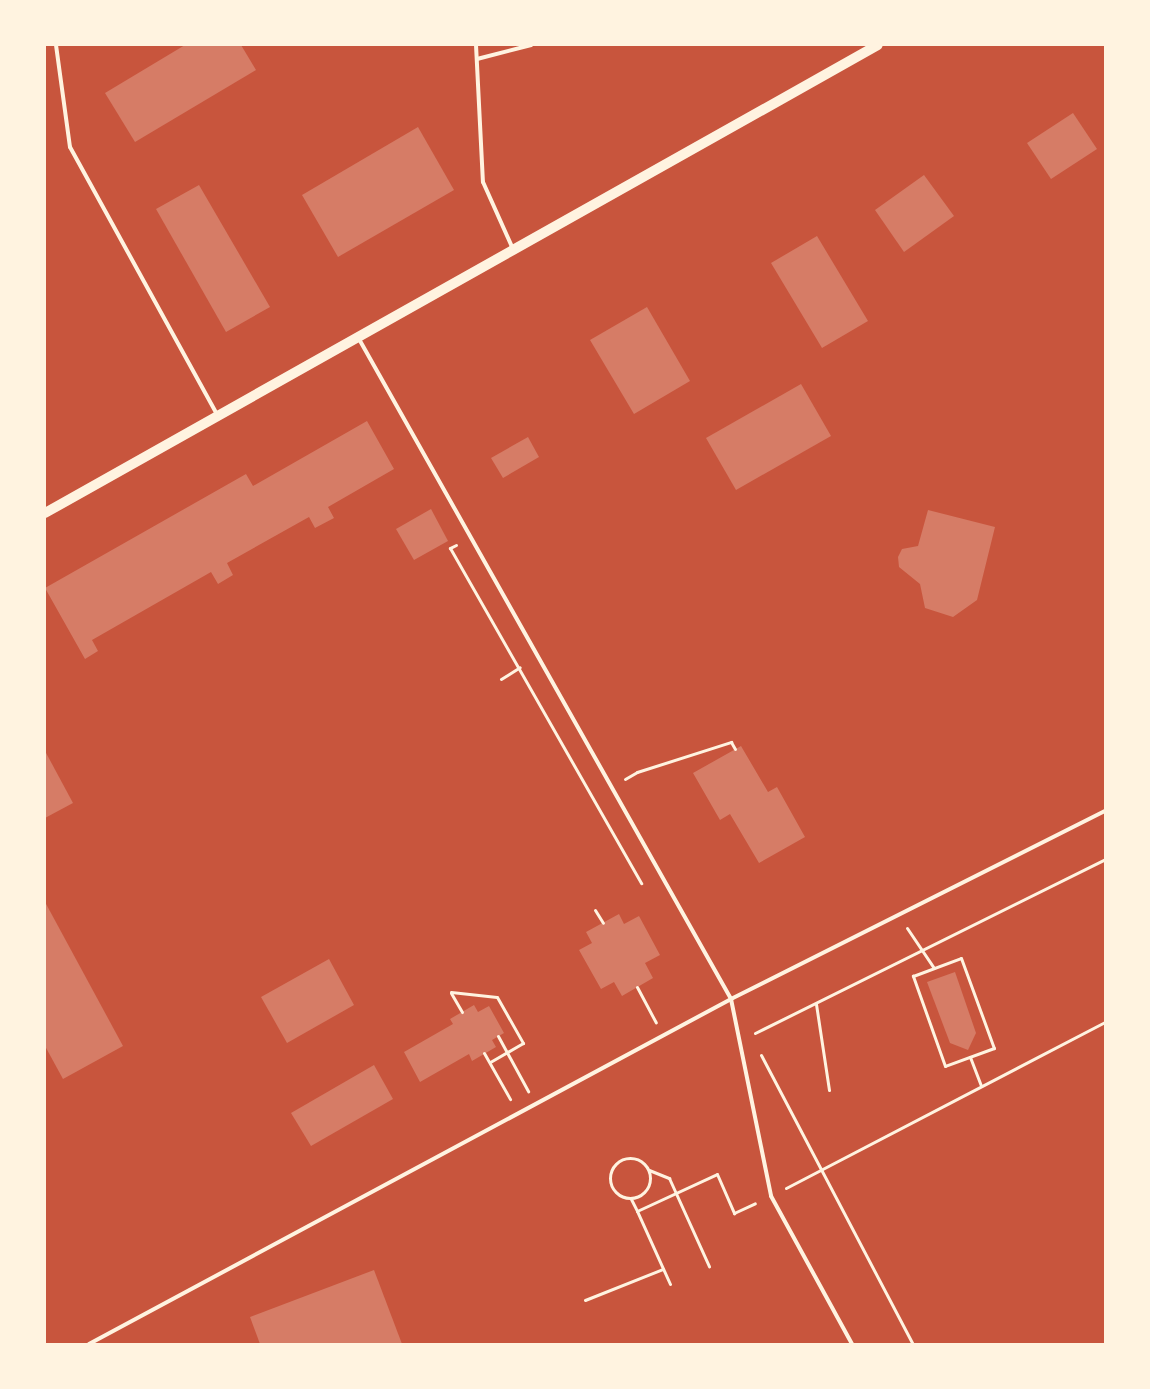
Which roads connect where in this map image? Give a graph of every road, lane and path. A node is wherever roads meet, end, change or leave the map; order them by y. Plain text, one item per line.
1 (56, 45) edge
2 (476, 45) edge
3 (530, 45) edge
4 (878, 45) edge
5 (477, 59) junction
6 (514, 250) junction
7 (359, 339) junction
8 (219, 416) junction
9 (45, 513) edge
10 (470, 536) junction
11 (538, 657) junction
12 (519, 668) junction
13 (501, 679) dead end
14 (735, 750) dead end
15 (612, 787) junction
16 (1105, 811) edge
17 (1105, 859) edge
18 (641, 883) dead end
19 (595, 910) dead end
20 (898, 915) junction
21 (603, 923) dead end
22 (923, 951) junction
23 (934, 968) junction
24 (637, 987) dead end
25 (731, 999) junction
26 (816, 1004) junction
27 (462, 1012) dead end
28 (1105, 1022) edge
29 (663, 1035) junction
30 (751, 1035) dead end
31 (498, 1036) dead end
32 (507, 1052) junction
33 (760, 1052) dead end
34 (484, 1054) dead end
35 (970, 1057) junction
36 (490, 1062) junction
37 (981, 1086) junction
38 (829, 1090) dead end
39 (535, 1103) junction
40 (518, 1113) junction
41 (819, 1169) junction
42 (649, 1170) junction
43 (675, 1193) junction
44 (771, 1196) junction
45 (631, 1199) junction
46 (637, 1211) junction
47 (709, 1266) dead end
48 (663, 1269) junction
49 (670, 1284) dead end
50 (585, 1300) dead end
51 (89, 1344) edge
52 (852, 1344) edge
53 (913, 1344) edge

1 - 8 lane
2 - 5 lane
3 - 5 lane
4 - 6 main road
5 - 6 lane
6 - 7 main road
7 - 8 main road
7 - 10 lane
8 - 9 main road
10 - 11 lane
10 - 12 path
11 - 12 path
11 - 15 lane
12 - 13 path
12 - 18 path
14 - 15 path
15 - 25 lane
16 - 20 lane
17 - 22 path
19 - 21 path
20 - 22 path
20 - 25 lane
22 - 23 path
22 - 26 path
23 - 35 path
23 - 35 path
24 - 29 path
25 - 29 lane
25 - 44 lane
26 - 30 path
26 - 38 path
27 - 32 path
28 - 37 path
29 - 39 lane
31 - 32 path
32 - 36 path
32 - 39 path
33 - 41 path
34 - 36 path
35 - 37 path
36 - 40 path
37 - 41 path
39 - 40 lane
40 - 51 lane
41 - 44 path
41 - 53 path
42 - 43 path
42 - 45 path
42 - 45 path
43 - 44 path
43 - 46 path
43 - 47 path
44 - 52 lane
45 - 46 path
46 - 48 path
48 - 49 path
48 - 50 path

